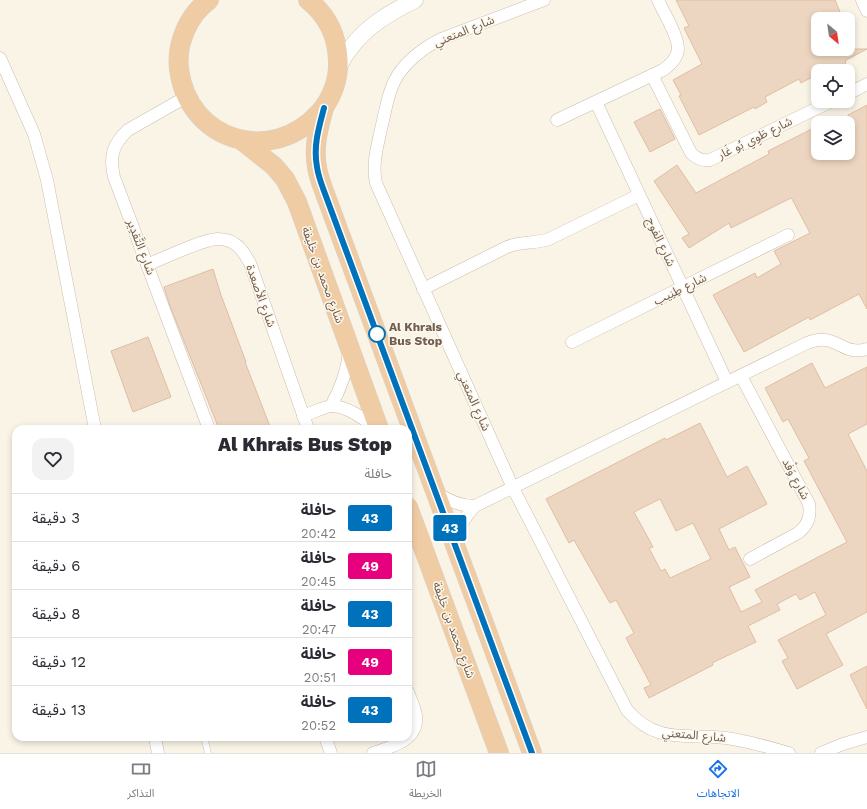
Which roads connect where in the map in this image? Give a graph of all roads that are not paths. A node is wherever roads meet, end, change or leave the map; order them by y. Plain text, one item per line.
1 (209, 0) edge
2 (308, 0) edge
3 (415, 0) edge
4 (544, 0) edge
5 (658, 0) edge
6 (862, 0) edge
7 (197, 7) edge
8 (867, 11) edge
9 (0, 58) edge
10 (338, 68) junction
11 (652, 75) junction
12 (867, 84) edge
13 (855, 90) edge
14 (186, 97) junction
15 (596, 102) junction
16 (324, 108) junction
17 (818, 108) edge
18 (557, 120) dead end
19 (241, 140) junction
20 (639, 195) junction
21 (788, 235) dead end
22 (147, 265) junction
23 (683, 287) junction
24 (423, 289) junction
25 (572, 342) dead end
26 (867, 348) edge
27 (350, 349) junction
28 (741, 376) junction
29 (727, 382) junction
30 (331, 406) junction
31 (303, 416) junction
32 (94, 425) edge
33 (207, 425) edge
34 (306, 425) edge
35 (370, 425) edge
36 (378, 425) edge
37 (411, 425) edge
38 (412, 428) edge
39 (513, 488) junction
40 (436, 492) junction
41 (475, 506) junction
42 (412, 519) edge
43 (456, 544) junction
44 (750, 559) dead end
45 (412, 704) edge
46 (412, 732) edge
47 (867, 737) edge
48 (156, 741) edge
49 (205, 741) edge
50 (326, 741) edge
51 (404, 741) edge
52 (158, 753) edge
53 (208, 753) edge
54 (331, 753) edge
55 (373, 753) edge
56 (499, 753) edge
57 (532, 753) edge
58 (789, 753) edge
59 (821, 753) edge

1 - 7 highway
2 - 10 highway
3 - 10 main road
4 - 24 street, شارع المتعني
5 - 11 street
6 - 8 street
7 - 14 highway
9 - 32 street
10 - 16 highway
11 - 15 street
11 - 17 street, شارع طَوِي بُو غَار
12 - 13 street
14 - 19 highway
14 - 22 street, شارع التَّقدِير
15 - 18 street
15 - 20 street, شارع الفوج
16 - 19 highway
16 - 37 highway
19 - 27 highway, شارع محمد بن خليفة
20 - 23 street, شارع الفوج
20 - 24 street
21 - 23 street, شارع طِنِيب
22 - 31 street, شارع الأصعدة
22 - 33 street, شارع التَّقدِير
23 - 25 street, شارع طِنِيب
23 - 29 street, شارع الفوج
24 - 39 street, شارع المتعني
26 - 28 street
27 - 30 street
27 - 36 highway, شارع محمد بن خليفة
28 - 29 street
28 - 44 street, شارع وَفْد
29 - 39 street
30 - 31 street
30 - 35 street
31 - 34 street, شارع الأصعدة
38 - 40 highway
39 - 41 street
39 - 58 street, شارع المتعني
40 - 41 street
40 - 43 highway
41 - 43 street
42 - 56 highway, شارع محمد بن خليفة
43 - 57 highway
45 - 46 street
47 - 59 street
48 - 52 street
49 - 53 lane
50 - 54 street
51 - 55 street

